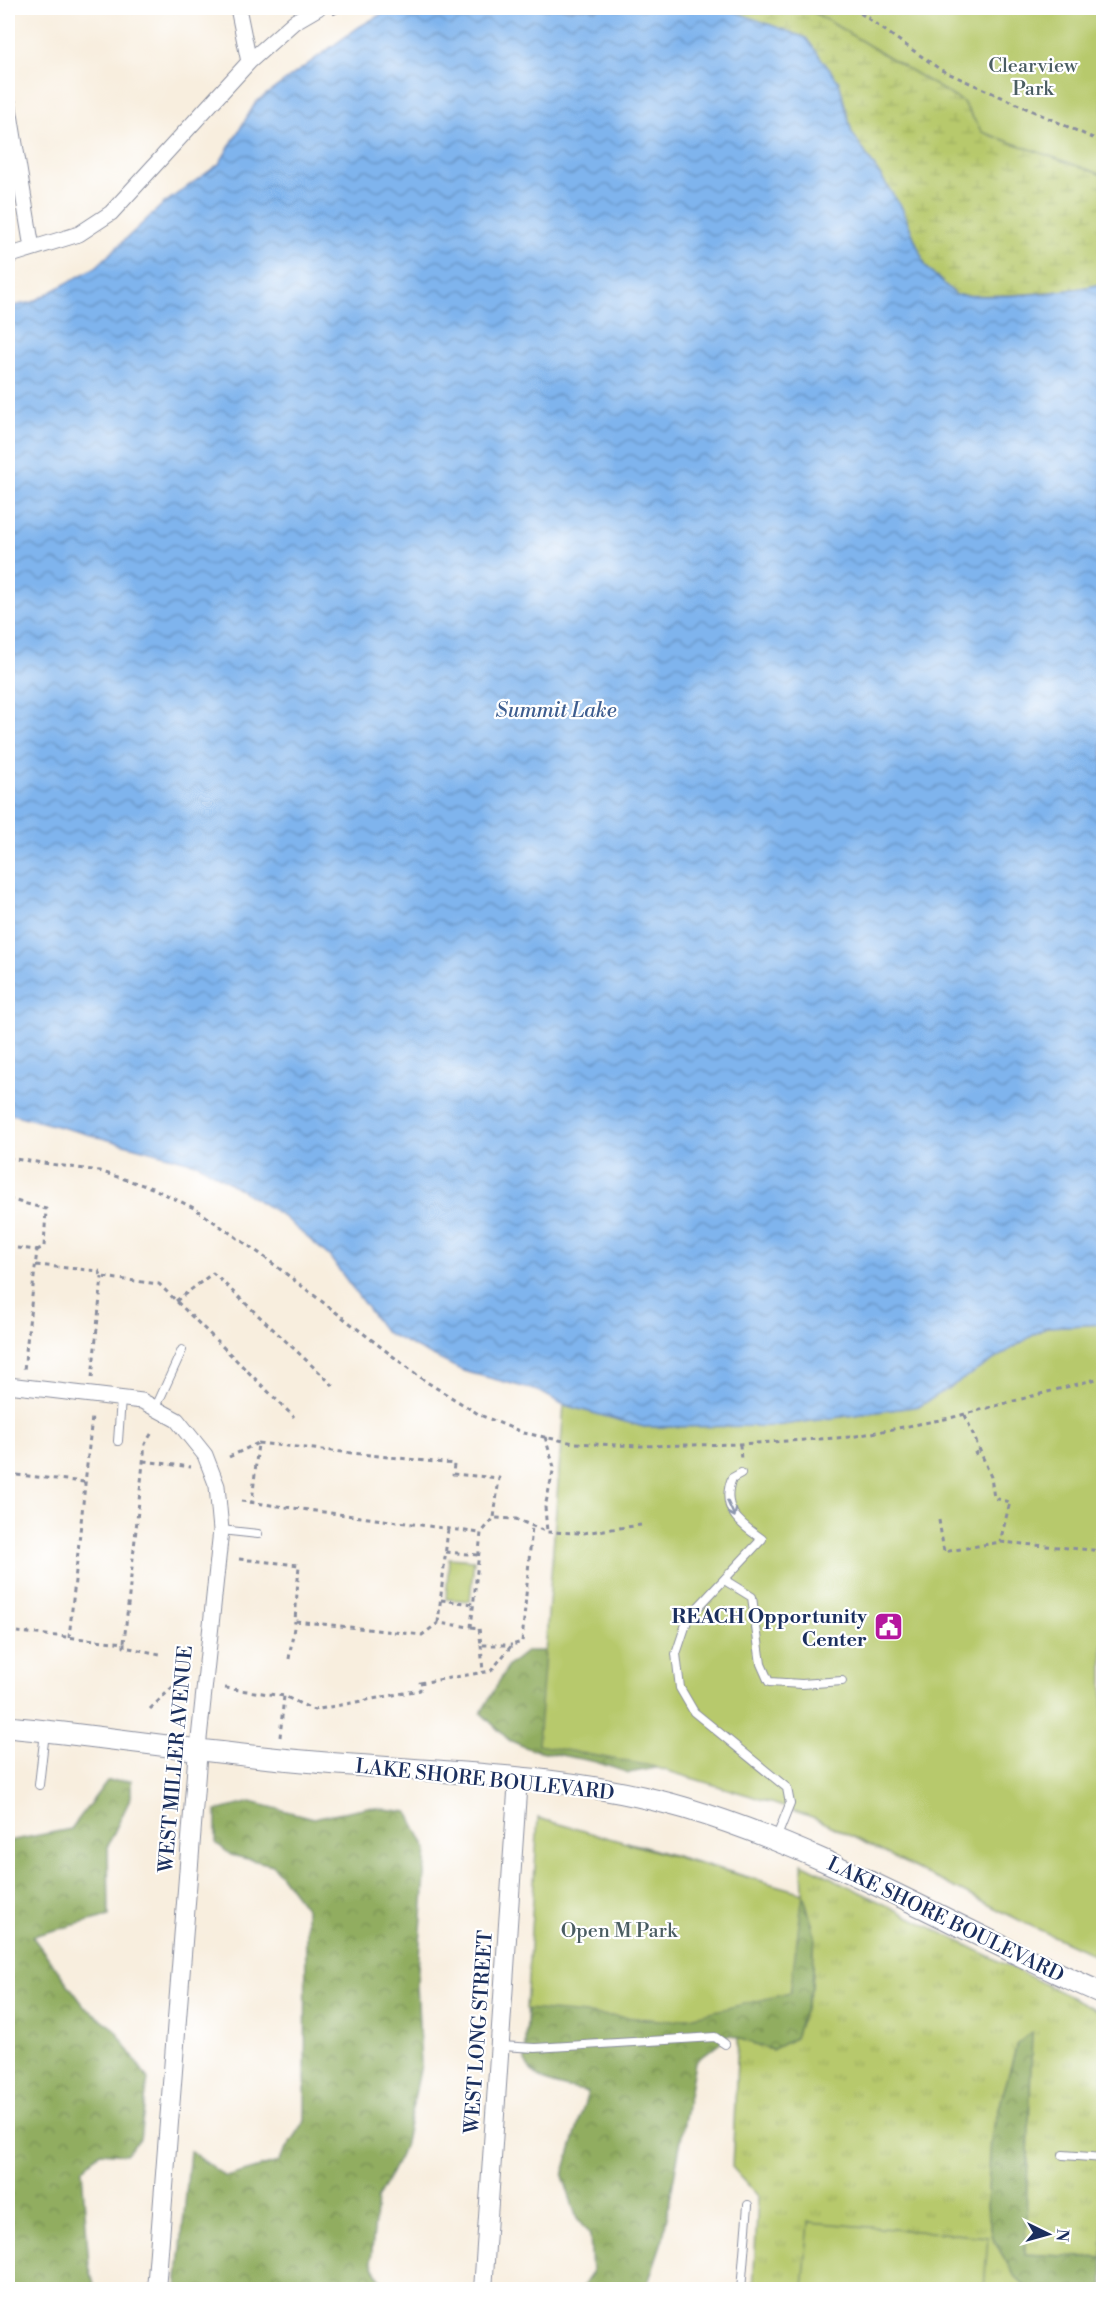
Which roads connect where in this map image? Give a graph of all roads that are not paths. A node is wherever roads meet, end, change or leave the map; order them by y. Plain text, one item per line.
1 (238, 8) edge
2 (318, 8) edge
3 (249, 62) junction
4 (8, 102) edge
5 (32, 249) junction
6 (8, 256) edge
7 (182, 1350) dead end
8 (8, 1385) edge
9 (122, 1399) junction
10 (156, 1407) junction
11 (118, 1441) dead end
12 (741, 1473) road end
13 (220, 1530) junction
14 (258, 1534) dead end
15 (726, 1581) junction
16 (842, 1681) dead end
17 (8, 1726) edge
18 (45, 1730) junction
19 (198, 1748) junction
20 (518, 1778) junction
21 (39, 1785) dead end
22 (776, 1839) junction
23 (1104, 1994) edge
24 (725, 2044) dead end
25 (500, 2046) junction
26 (1063, 2155) dead end
27 (1104, 2158) edge
28 (748, 2205) dead end
29 (156, 2289) edge
30 (483, 2289) edge
31 (741, 2289) edge

1 - 3 street
2 - 3 street
3 - 5 street
4 - 5 street
5 - 6 street
7 - 10 lane
8 - 9 street, WEST MILLER AVENUE
9 - 10 street, WEST MILLER AVENUE
9 - 11 lane
10 - 13 street, WEST MILLER AVENUE
12 -> 15 lane
13 - 14 lane
13 - 19 street, WEST MILLER AVENUE
15 - 16 lane
15 - 22 lane
17 - 18 main road, LAKE SHORE BOULEVARD
18 - 19 main road, LAKE SHORE BOULEVARD
18 - 21 lane
19 - 20 main road, LAKE SHORE BOULEVARD
19 - 29 street, WEST MILLER AVENUE
20 - 22 main road, LAKE SHORE BOULEVARD
20 - 25 street, WEST LONG STREET
22 - 23 main road, LAKE SHORE BOULEVARD
24 - 25 lane
25 - 30 street, WEST LONG STREET
26 - 27 lane
28 - 31 lane

